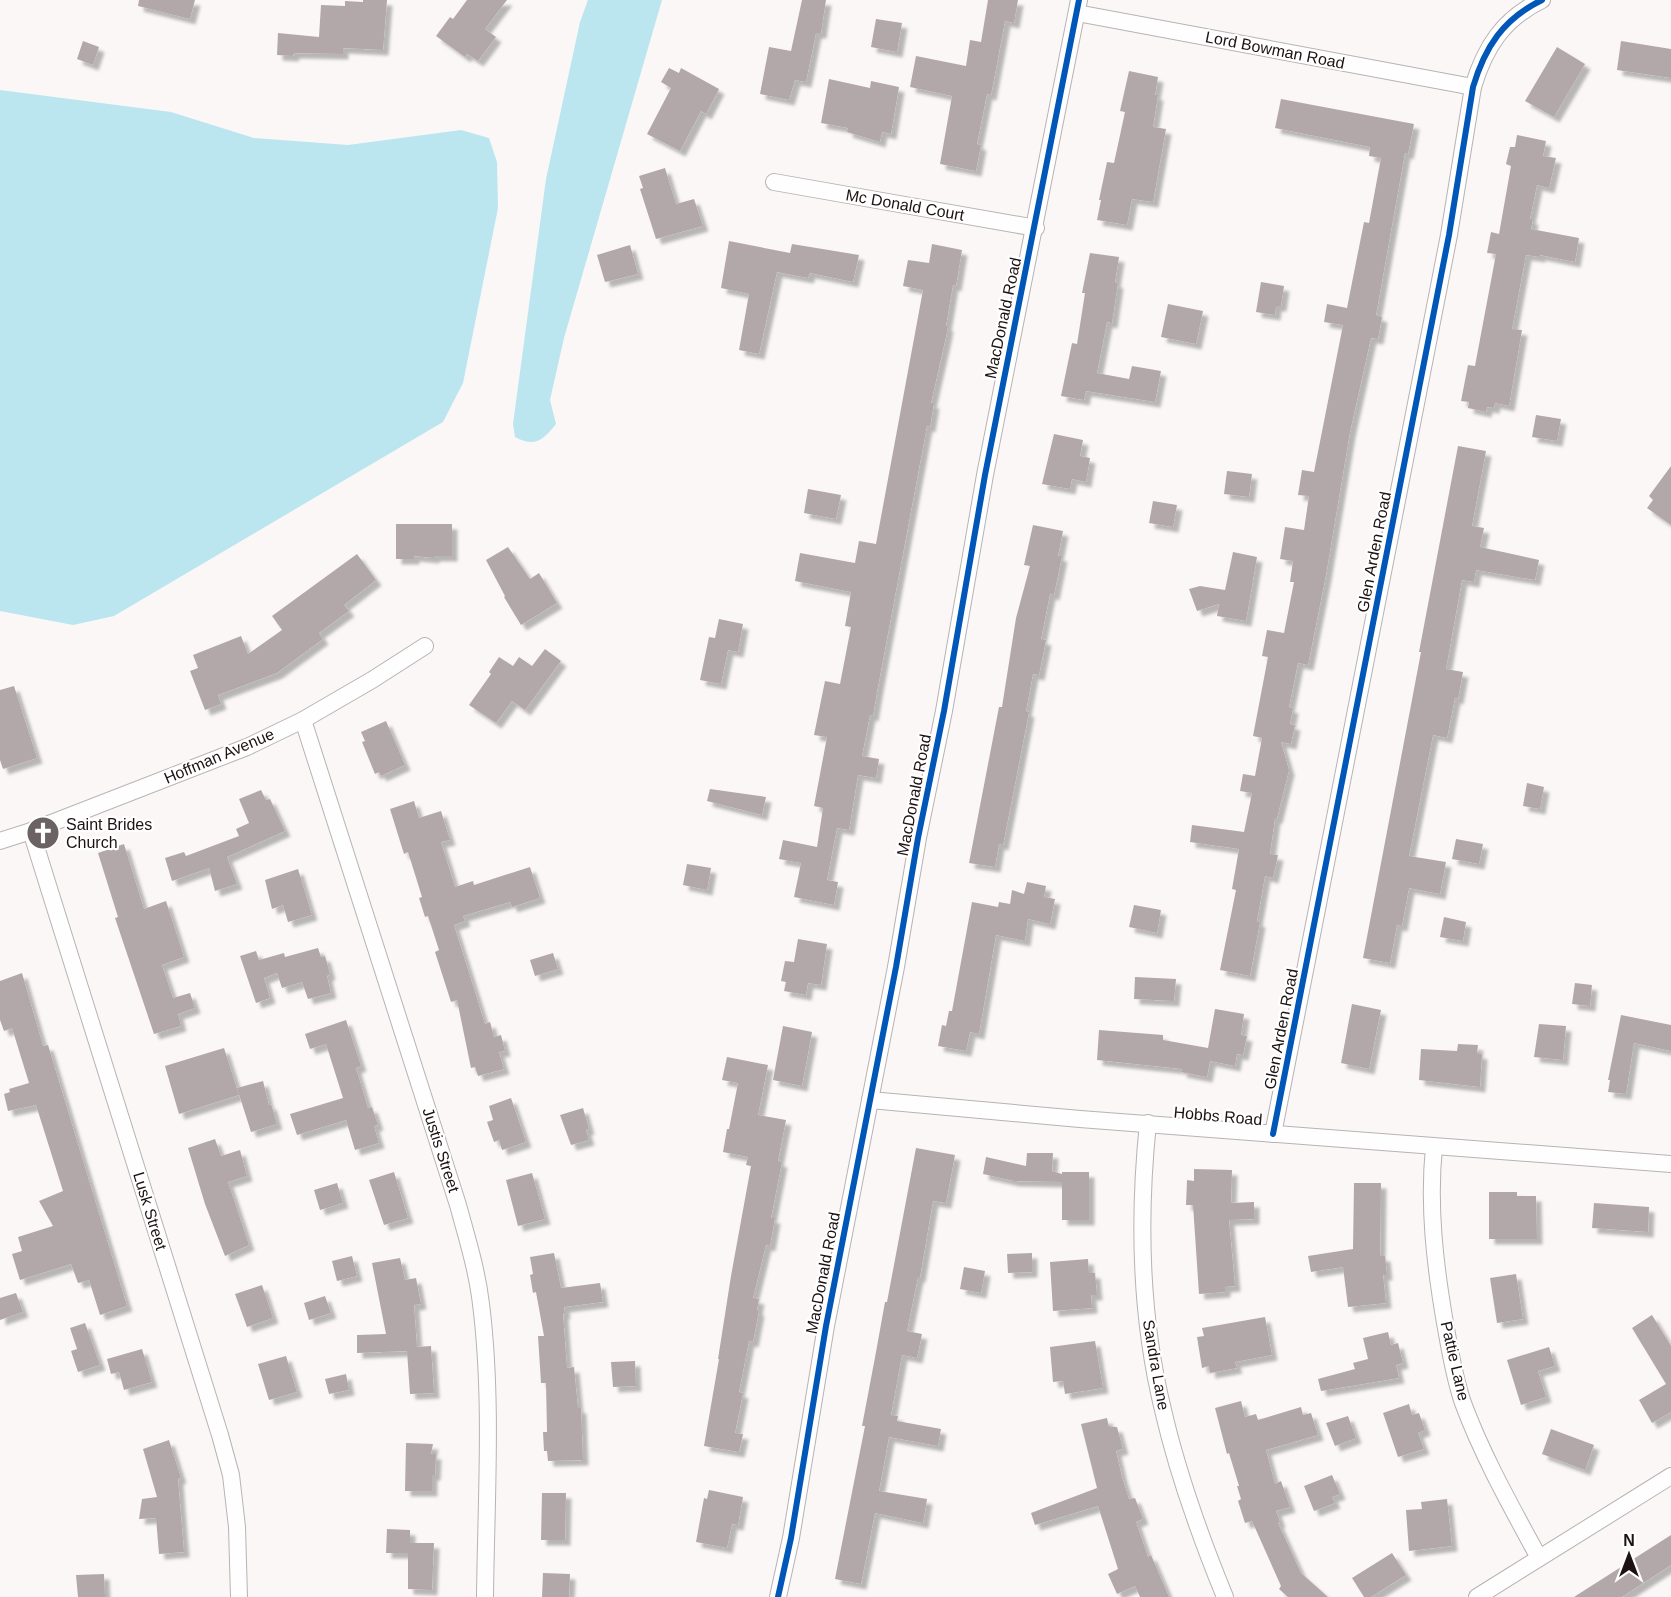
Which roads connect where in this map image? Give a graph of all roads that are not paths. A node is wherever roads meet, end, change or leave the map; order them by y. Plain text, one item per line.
1 (1542, 0) edge
2 (1078, 6) edge
3 (1473, 87) junction
4 (774, 182) dead end
5 (1035, 228) junction
6 (425, 646) dead end
7 (303, 720) junction
8 (31, 831) junction
9 (0, 841) edge
10 (870, 1100) junction
11 (1148, 1123) junction
12 (1274, 1134) junction
13 (1434, 1147) junction
14 (1671, 1164) edge
15 (1671, 1476) edge
16 (1539, 1558) junction
17 (239, 1597) edge
18 (485, 1597) edge
19 (778, 1597) edge
20 (1225, 1597) edge
21 (1477, 1597) edge

1 - 3 street, Glen Arden Road
2 - 3 street, Lord Bowman Road
2 - 5 street, MacDonald Road
3 - 12 street, Glen Arden Road
4 - 5 street, Mc Donald Court
5 - 10 street, MacDonald Road
6 - 7 street, Hoffman Avenue
7 - 8 street, Hoffman Avenue
7 - 18 street, Justis Street
8 - 9 street, Hoffman Avenue
8 - 17 street, Lusk Street
10 - 11 street, Hobbs Road
10 - 19 street, MacDonald Road
11 - 12 street, Hobbs Road
11 - 20 street, Sandra Lane
12 - 13 street, Hobbs Road
13 - 14 street, Hobbs Road
13 - 16 street, Pattie Lane
15 - 16 street
16 - 21 street

